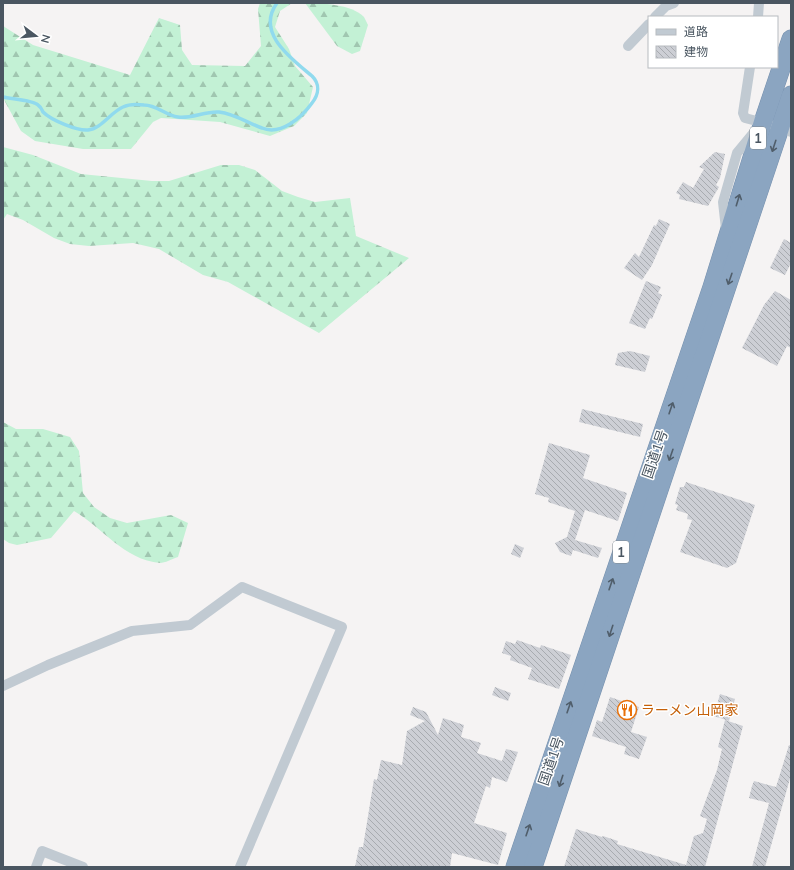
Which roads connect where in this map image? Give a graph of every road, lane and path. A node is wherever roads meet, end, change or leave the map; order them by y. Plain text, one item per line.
1 (674, 3) edge
2 (759, 3) edge
3 (656, 16) edge
4 (758, 16) edge
5 (648, 25) edge
6 (791, 39) edge
7 (628, 46) dead end
8 (750, 68) edge
9 (791, 95) edge
10 (763, 122) junction
11 (786, 129) edge
12 (727, 237) junction
13 (651, 488) junction
14 (3, 686) edge
15 (564, 748) junction
16 (36, 867) edge
17 (83, 867) edge
18 (240, 867) edge
19 (515, 867) edge
20 (533, 867) edge

1 - 3 street
2 - 4 street
5 - 7 street
6 - 10 highway, 国道1号 / 1
8 - 10 street
9 - 11 highway, 国道1号 / 1
10 - 11 street
12 -> 10 highway, 国道1号 / 1
10 - 12 street
11 -> 13 highway, 国道1号 / 1
13 -> 12 highway, 国道1号 / 1
13 - 15 highway, 国道1号 / 1
14 - 18 street
19 -> 15 highway, 国道1号 / 1
15 -> 20 highway, 国道1号 / 1
16 - 17 street

